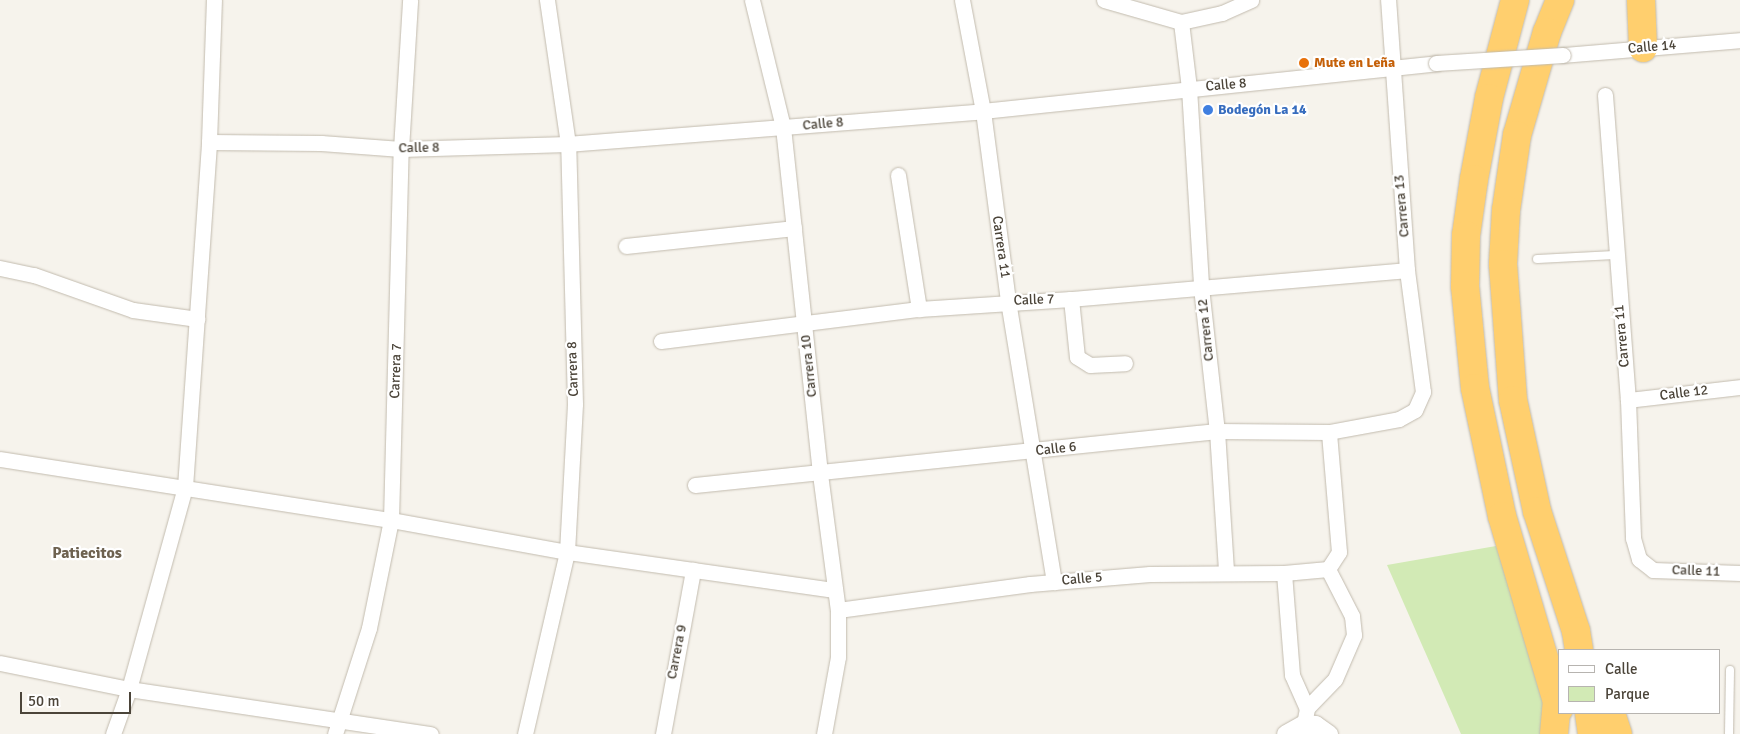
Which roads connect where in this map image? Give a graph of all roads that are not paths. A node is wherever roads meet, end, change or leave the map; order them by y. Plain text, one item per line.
1 (214, 0) edge
2 (410, 0) edge
3 (547, 0) edge
4 (752, 0) edge
5 (962, 0) edge
6 (1104, 0) edge
7 (1250, 0) edge
8 (1388, 0) edge
9 (1515, 0) edge
10 (1560, 0) edge
11 (1641, 0) edge
12 (1181, 22) junction
13 (1740, 40) edge
14 (1643, 48) junction
15 (1436, 63) joint
16 (1391, 68) junction
17 (1190, 88) junction
18 (1605, 95) dead end
19 (982, 111) junction
20 (782, 127) junction
21 (209, 142) junction
22 (568, 144) junction
23 (401, 150) junction
24 (898, 175) dead end
25 (794, 228) junction
26 (626, 246) dead end
27 (1615, 254) junction
28 (1537, 259) dead end
29 (0, 268) edge
30 (1407, 270) junction
31 (1201, 288) junction
32 (1071, 299) junction
33 (1008, 301) junction
34 (920, 309) junction
35 (197, 319) junction
36 (804, 324) junction
37 (661, 341) dead end
38 (1125, 363) dead end
39 (1740, 387) edge
40 (1628, 400) junction
41 (1415, 410) joint
42 (1217, 431) junction
43 (1329, 432) junction
44 (1031, 451) junction
45 (0, 459) edge
46 (820, 474) junction
47 (695, 485) dead end
48 (184, 487) junction
49 (391, 520) junction
50 (567, 552) junction
51 (1328, 569) junction
52 (693, 570) junction
53 (1653, 570) joint
54 (1226, 572) junction
55 (1284, 573) junction
56 (1740, 573) edge
57 (1054, 582) junction
58 (834, 590) junction
59 (838, 610) junction
60 (1580, 644) edge
61 (0, 663) edge
62 (1730, 670) dead end
63 (129, 689) junction
64 (1558, 708) edge
65 (1560, 714) edge
66 (1589, 714) edge
67 (1612, 714) edge
68 (1306, 716) junction
69 (338, 727) edge
70 (113, 734) edge
71 (431, 734) edge
72 (525, 734) edge
73 (663, 734) edge
74 (824, 734) edge
75 (1286, 734) edge
76 (1328, 734) edge
77 (1554, 734) edge
78 (1567, 734) edge
79 (1592, 734) edge
80 (1618, 734) edge
81 (1729, 734) edge

1 - 21 street
2 - 23 street, Carrera 7
3 - 22 street, Carrera 8
4 - 20 street, Carrera 10
5 - 19 street, Carrera 11
6 - 12 street
7 - 12 street
8 - 16 street, Carrera 13
9 - 64 highway
10 - 60 highway
11 - 14 highway
12 - 17 street, Carrera 12
13 - 14 street, Calle 14
14 - 15 street, Calle 14, bridge
15 - 16 street, Calle 8
16 - 17 street, Calle 8
16 - 30 street, Carrera 13
17 - 19 street, Calle 8
17 - 31 street, Carrera 12
18 - 27 street, Carrera 11
19 - 20 street, Calle 8
19 - 33 street, Carrera 11
20 - 22 street, Calle 8
20 - 25 street, Carrera 10
21 - 23 street, Calle 8
21 - 35 street
22 - 23 street, Calle 8
22 - 50 street, Carrera 8
23 - 49 street, Carrera 7
24 - 34 street
25 - 26 street
25 - 36 street, Carrera 10
27 - 28 lane
27 - 40 street, Carrera 11
29 - 35 street
30 - 31 street, Calle 7
30 - 41 street, Carrera 13
31 - 32 street, Calle 7
31 - 42 street, Carrera 12
32 - 33 street, Calle 7
32 - 38 street
33 - 34 street, Calle 7
33 - 44 street, Carrera 11
34 - 36 street, Calle 7
35 - 48 street
36 - 37 street, Calle 7
36 - 46 street, Carrera 10
39 - 40 street, Calle 12
40 - 53 street, Carrera 11
41 - 43 street, Calle 6
42 - 43 street, Calle 6
42 - 44 street, Calle 6
42 - 54 street, Carrera 12
43 - 51 street
44 - 46 street, Calle 6
44 - 57 street, Carrera 11
45 - 48 street
46 - 47 street, Calle 6
46 - 58 street, Carrera 10
48 - 49 street
48 - 63 street
49 - 50 street
49 - 69 street, Carrera 7
50 - 52 street
50 - 72 street, Carrera 8
51 - 55 street, Calle 5
51 - 68 street
52 - 58 street
52 - 73 street, Carrera 9
53 - 56 street, Calle 11
54 - 55 street, Calle 5
54 - 57 street, Calle 5
55 - 68 street
57 - 59 street, Calle 5
58 - 59 street, Carrera 10
59 - 74 street, Carrera 10
61 - 63 street
62 - 81 lane
63 - 69 street
63 - 70 street
64 - 77 highway
65 - 78 highway
66 - 79 highway
67 - 80 highway
68 - 75 street
68 - 76 street
69 - 71 street

